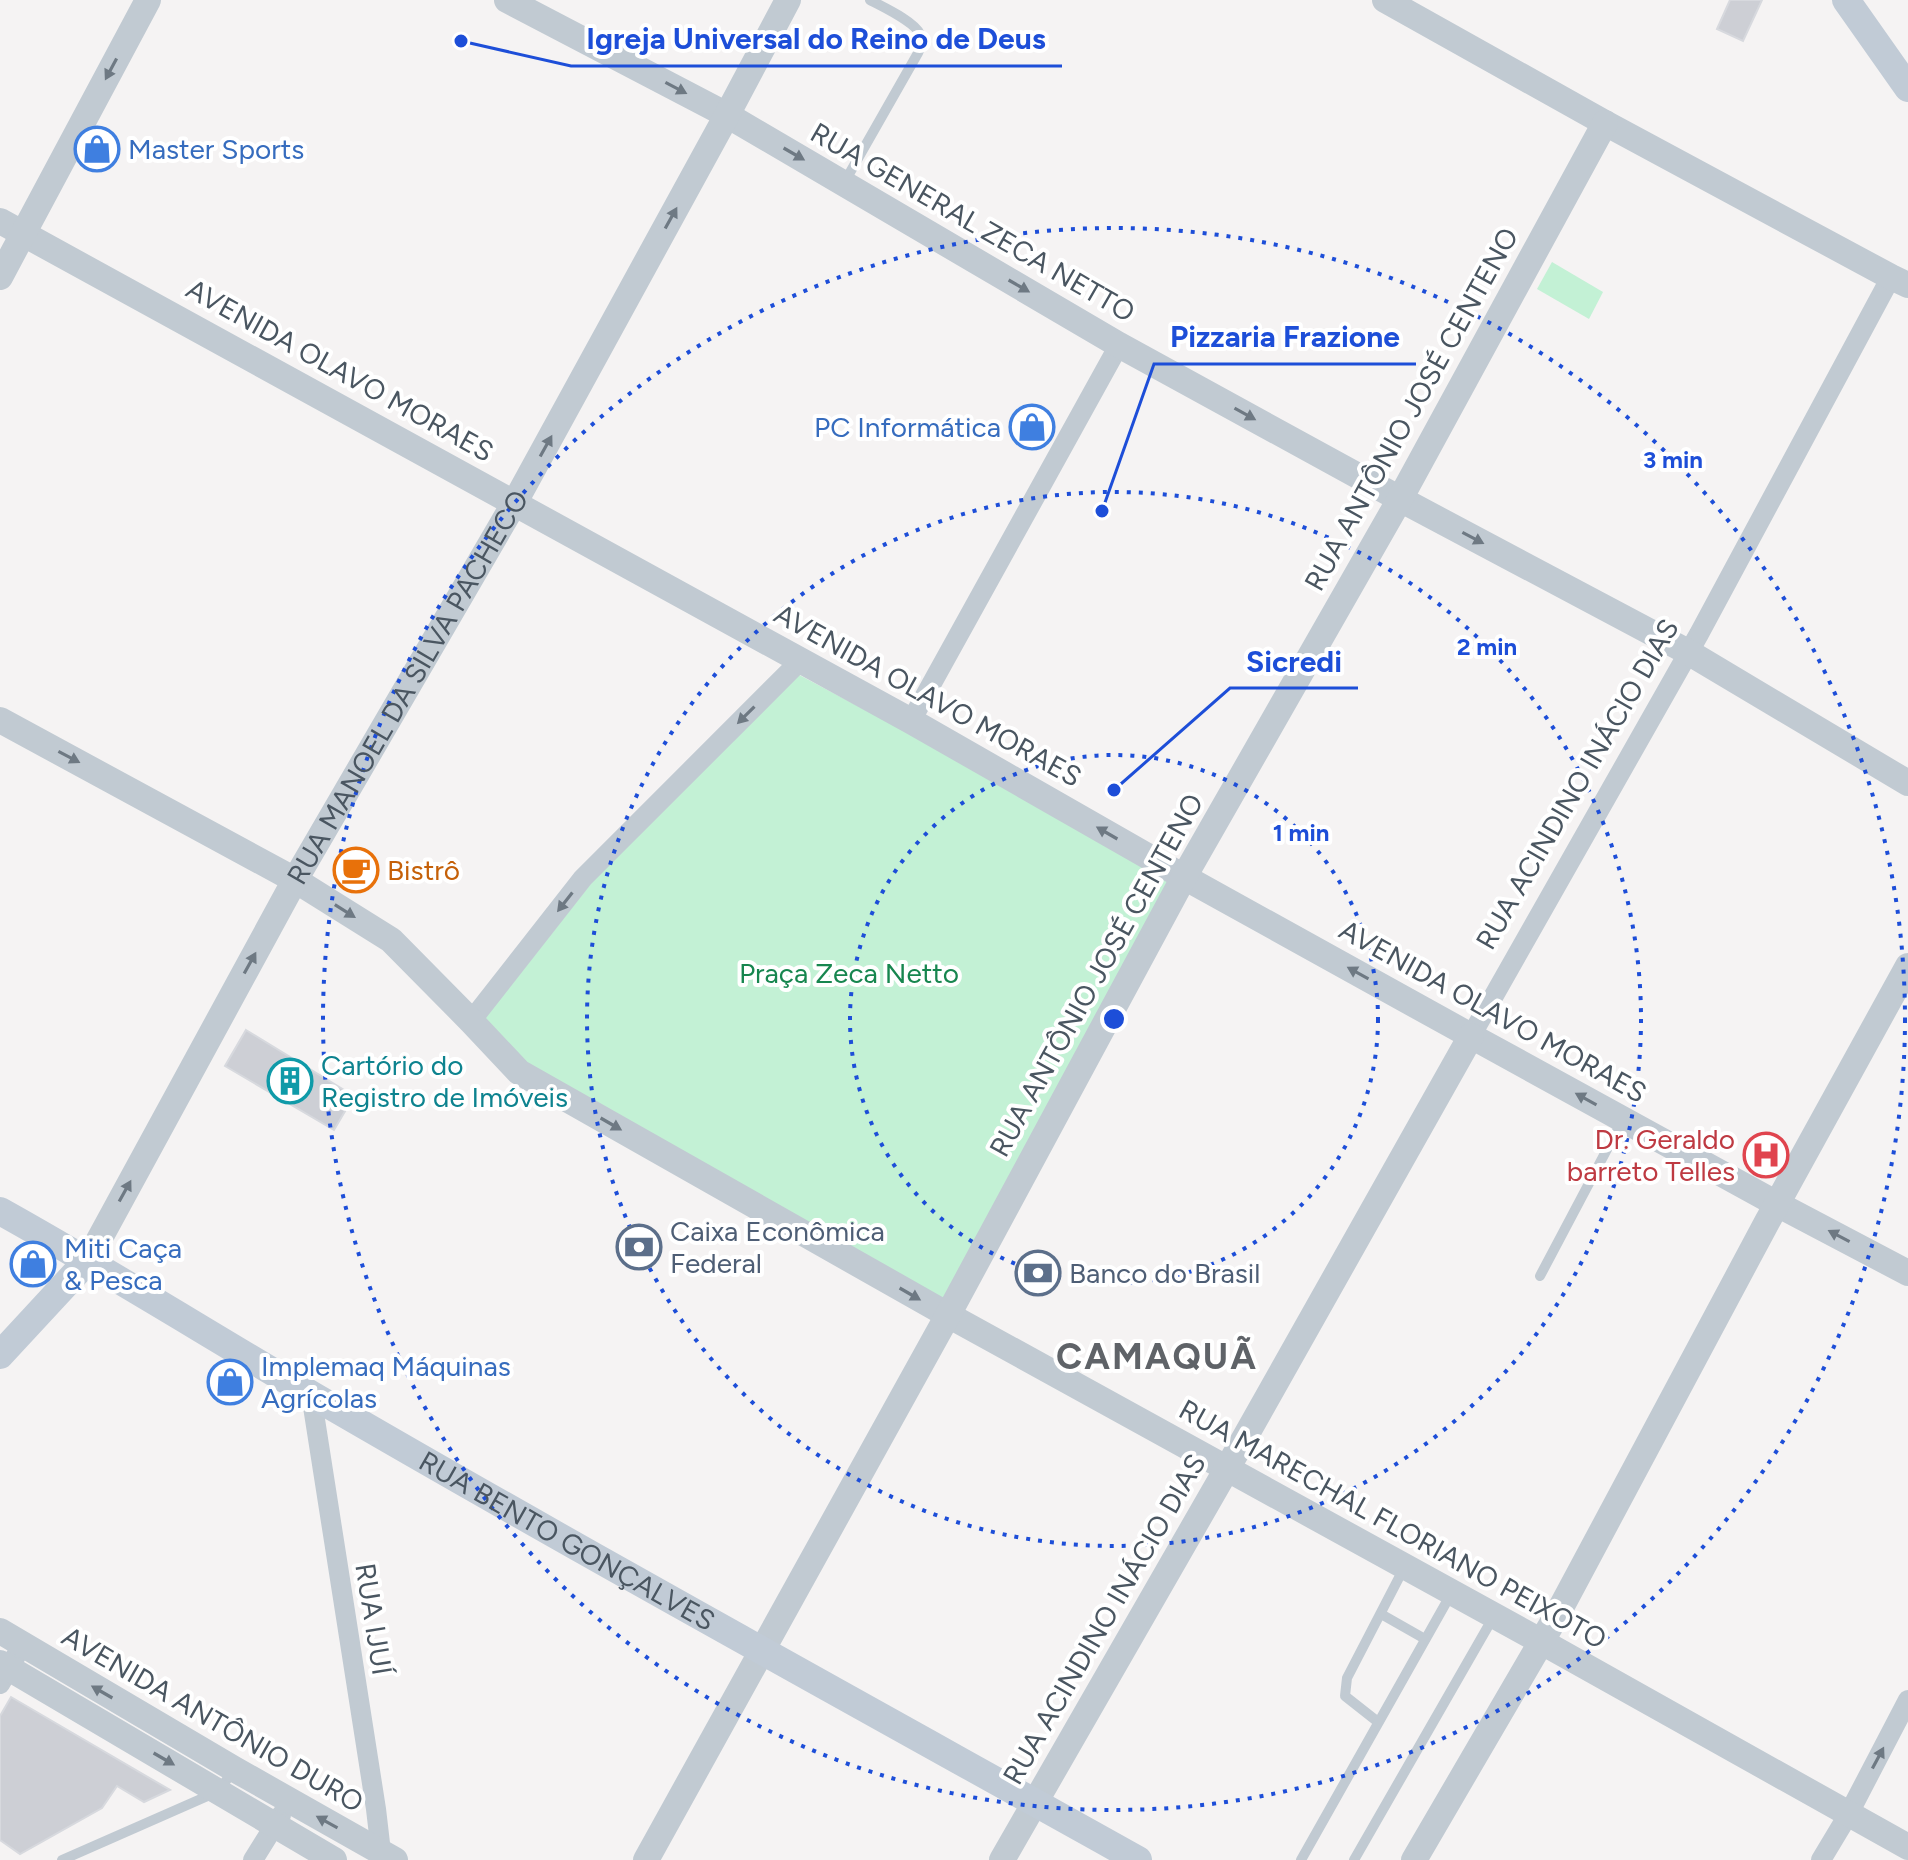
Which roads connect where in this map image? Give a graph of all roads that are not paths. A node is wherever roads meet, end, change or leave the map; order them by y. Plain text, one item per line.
1 (148, 0) edge
2 (507, 0) edge
3 (788, 0) edge
4 (870, 0) edge
5 (1385, 0) edge
6 (1846, 0) edge
7 (1908, 88) edge
8 (727, 115) junction
9 (1605, 123) junction
10 (844, 183) junction
11 (0, 221) edge
12 (23, 234) junction
13 (0, 277) edge
14 (1899, 281) edge
15 (1119, 345) junction
16 (1400, 499) junction
17 (515, 502) junction
18 (1688, 652) junction
19 (801, 660) junction
20 (0, 720) edge
21 (911, 721) junction
22 (1908, 783) edge
23 (1184, 877) junction
24 (295, 880) junction
25 (1908, 966) edge
26 (471, 1021) junction
27 (1471, 1036) junction
28 (1623, 1119) junction
29 (1777, 1204) junction
30 (0, 1211) edge
31 (88, 1260) junction
32 (1908, 1273) edge
33 (1540, 1276) dead end
34 (948, 1315) junction
35 (0, 1355) edge
36 (311, 1394) junction
37 (1227, 1468) junction
38 (1405, 1567) junction
39 (1452, 1592) junction
40 (1381, 1614) junction
41 (1494, 1616) junction
42 (0, 1631) edge
43 (1425, 1639) junction
44 (1542, 1642) junction
45 (22, 1645) junction
46 (762, 1652) junction
47 (3, 1672) edge
48 (1908, 1700) edge
49 (1378, 1722) junction
50 (234, 1769) junction
51 (219, 1791) junction
52 (290, 1801) junction
53 (1035, 1802) junction
54 (1848, 1815) junction
55 (274, 1826) junction
56 (1908, 1847) edge
57 (388, 1856) edge
58 (62, 1860) edge
59 (253, 1860) edge
60 (334, 1860) edge
61 (646, 1860) edge
62 (1002, 1860) edge
63 (1138, 1860) edge
64 (1301, 1860) edge
65 (1354, 1860) edge
66 (1414, 1860) edge
67 (1821, 1860) edge

1 -> 12 street
2 -> 8 street, RUA GENERAL ZECA NETTO
3 - 8 street, RUA MANOEL DA SILVA PACHECO
4 - 10 lane
5 - 9 street
6 - 7 main road
8 -> 10 street, RUA GENERAL ZECA NETTO
17 -> 8 street, RUA MANOEL DA SILVA PACHECO
9 - 14 street
9 - 16 street, RUA ANTÔNIO JOSÉ CENTENO
10 -> 15 street, RUA GENERAL ZECA NETTO
11 - 12 street, AVENIDA OLAVO MORAES
12 - 13 street
12 - 17 street, AVENIDA OLAVO MORAES
14 - 18 street, RUA ACINDINO INÁCIO DIAS
15 -> 16 street, RUA GENERAL ZECA NETTO
15 - 21 street
16 -> 18 street, RUA GENERAL ZECA NETTO
16 - 23 street, RUA ANTÔNIO JOSÉ CENTENO
17 - 19 street, AVENIDA OLAVO MORAES
17 - 24 street, RUA MANOEL DA SILVA PACHECO
18 - 22 street, RUA GENERAL ZECA NETTO
18 - 27 street, RUA ACINDINO INÁCIO DIAS
19 - 21 street, AVENIDA OLAVO MORAES
19 -> 26 street
20 -> 24 street, RUA MARECHAL FLORIANO PEIXOTO
23 -> 21 street, AVENIDA OLAVO MORAES
27 -> 23 street, AVENIDA OLAVO MORAES
23 - 34 street, RUA ANTÔNIO JOSÉ CENTENO
24 -> 26 street, RUA MARECHAL FLORIANO PEIXOTO
31 -> 24 street, RUA MANOEL DA SILVA PACHECO
25 - 29 street
26 -> 34 street, RUA MARECHAL FLORIANO PEIXOTO
28 -> 27 street, AVENIDA OLAVO MORAES
27 - 37 street, RUA ACINDINO INÁCIO DIAS
28 - 29 street, AVENIDA OLAVO MORAES
28 - 33 lane
32 -> 29 street, AVENIDA OLAVO MORAES
29 - 44 street
30 - 31 main road, RUA BENTO GONÇALVES
31 - 35 main road, RUA MANOEL DA SILVA PACHECO
31 - 36 main road, RUA BENTO GONÇALVES
34 - 37 street, RUA MARECHAL FLORIANO PEIXOTO
34 - 46 street, RUA ANTÔNIO JOSÉ CENTENO
36 - 46 main road, RUA BENTO GONÇALVES
36 - 57 street, RUA IJUÍ
37 - 38 street, RUA MARECHAL FLORIANO PEIXOTO
37 - 53 street, RUA ACINDINO INÁCIO DIAS
38 - 39 street, RUA MARECHAL FLORIANO PEIXOTO
38 - 40 lane
39 - 41 street, RUA MARECHAL FLORIANO PEIXOTO
39 - 43 lane
40 - 43 lane
40 - 49 lane
41 - 44 street, RUA MARECHAL FLORIANO PEIXOTO
41 - 65 lane
42 - 45 street, AVENIDA ANTÔNIO DURO
43 - 49 lane
44 - 54 street, RUA MARECHAL FLORIANO PEIXOTO
44 - 66 street
45 - 47 street
50 -> 45 street, AVENIDA ANTÔNIO DURO
46 - 53 main road, RUA BENTO GONÇALVES
46 - 61 street, RUA ANTÔNIO JOSÉ CENTENO
47 -> 51 street, AVENIDA ANTÔNIO DURO
54 -> 48 street
49 - 64 lane
50 - 51 lane
50 - 52 street, AVENIDA ANTÔNIO DURO
51 - 55 street, AVENIDA ANTÔNIO DURO
51 - 58 lane
52 - 55 street
57 -> 52 street, AVENIDA ANTÔNIO DURO
53 - 62 street, RUA ACINDINO INÁCIO DIAS
53 - 63 main road, RUA BENTO GONÇALVES
54 - 56 street, RUA MARECHAL FLORIANO PEIXOTO
54 - 67 street
55 - 59 street
55 - 60 street, AVENIDA ANTÔNIO DURO

